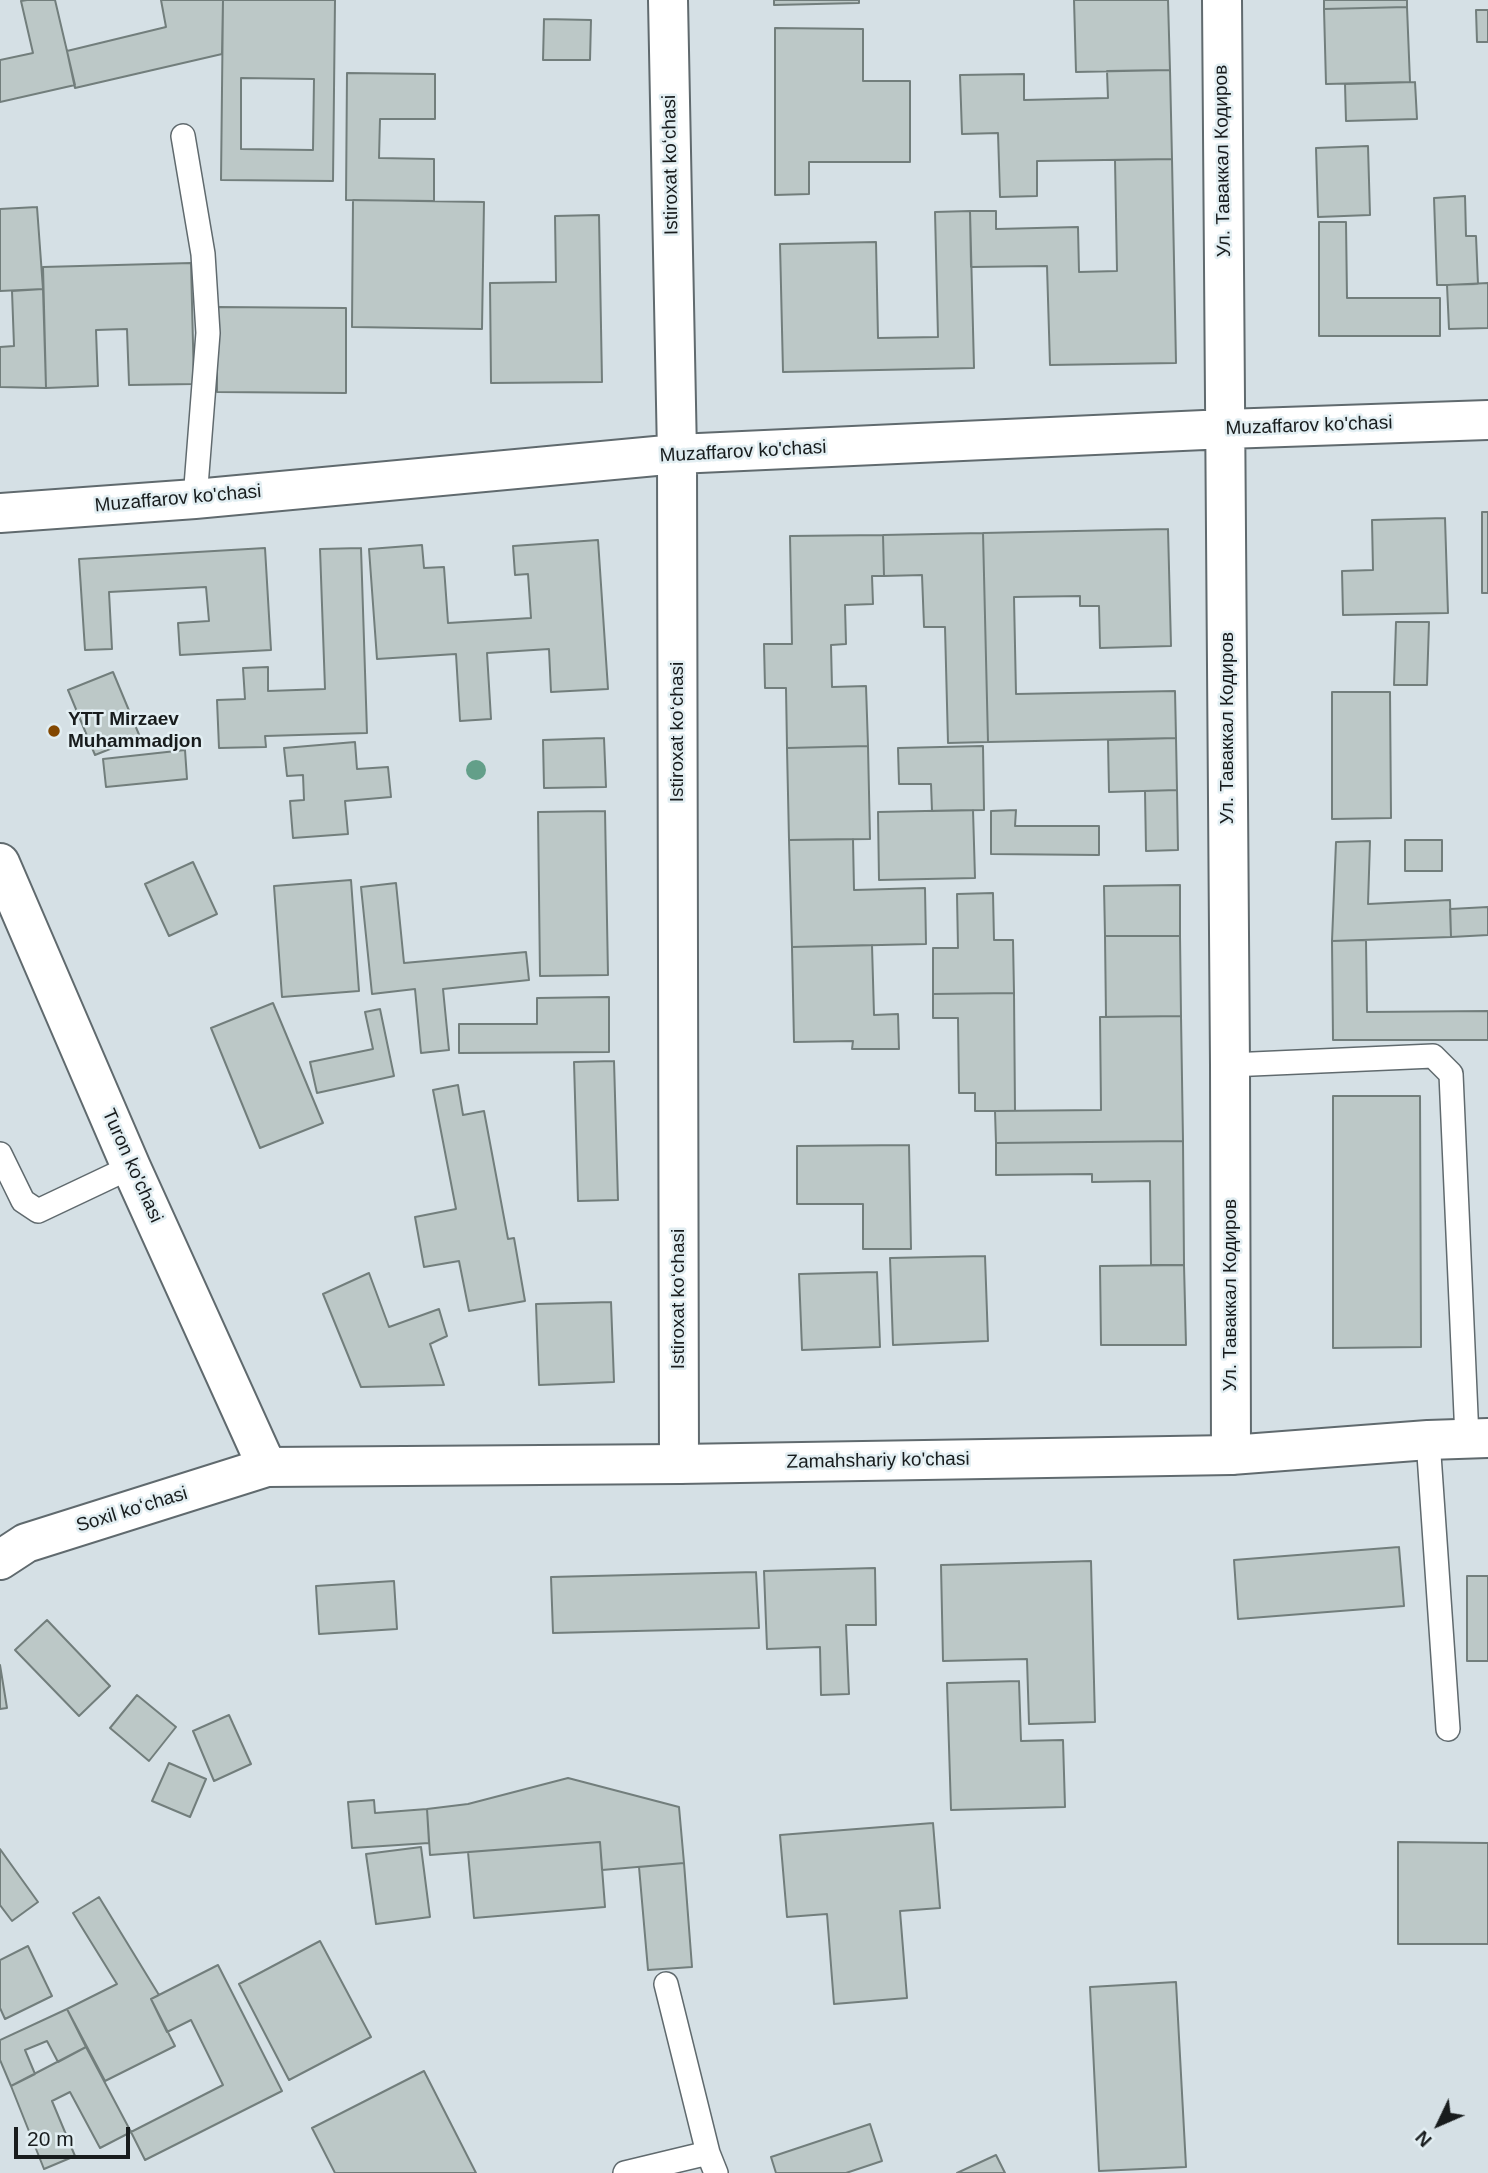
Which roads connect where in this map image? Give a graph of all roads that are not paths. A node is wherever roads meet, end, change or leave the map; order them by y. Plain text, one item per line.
1 (668, 0) edge
2 (1222, 0) edge
3 (183, 136) dead end
4 (1488, 420) edge
5 (1226, 429) junction
6 (677, 454) junction
7 (195, 499) junction
8 (0, 513) edge
9 (0, 863) edge
10 (1230, 1065) junction
11 (0, 1154) edge
12 (131, 1167) junction
13 (1477, 1438) edge
14 (1428, 1440) junction
15 (1231, 1455) junction
16 (679, 1464) junction
17 (267, 1467) junction
18 (0, 1560) edge
19 (1448, 1729) dead end
20 (666, 1984) dead end
21 (712, 2163) edge
22 (625, 2173) edge

1 - 6 street, Istiroxat koʻchasi
2 - 5 street, Ул. Таваккал Кодиров
3 - 7 lane
4 - 5 street, Muzaffarov ko'chasi
5 - 6 street, Muzaffarov ko'chasi
5 - 10 street, Ул. Таваккал Кодиров
6 - 7 street, Muzaffarov ko'chasi
6 - 16 street, Istiroxat koʻchasi
7 - 8 street, Muzaffarov ko'chasi
9 - 12 street, Turon ko'chasi
10 - 13 lane
10 - 15 street, Ул. Таваккал Кодиров
11 - 12 lane
12 - 17 street, Turon ko'chasi
13 - 14 street, Zamahshariy ko'chasi
14 - 15 street, Zamahshariy ko'chasi
14 - 19 lane
15 - 16 street, Zamahshariy ko'chasi
16 - 17 street, Zamahshariy ko'chasi
17 - 18 street, Soxil koʻchasi
20 - 21 lane
21 - 22 lane

